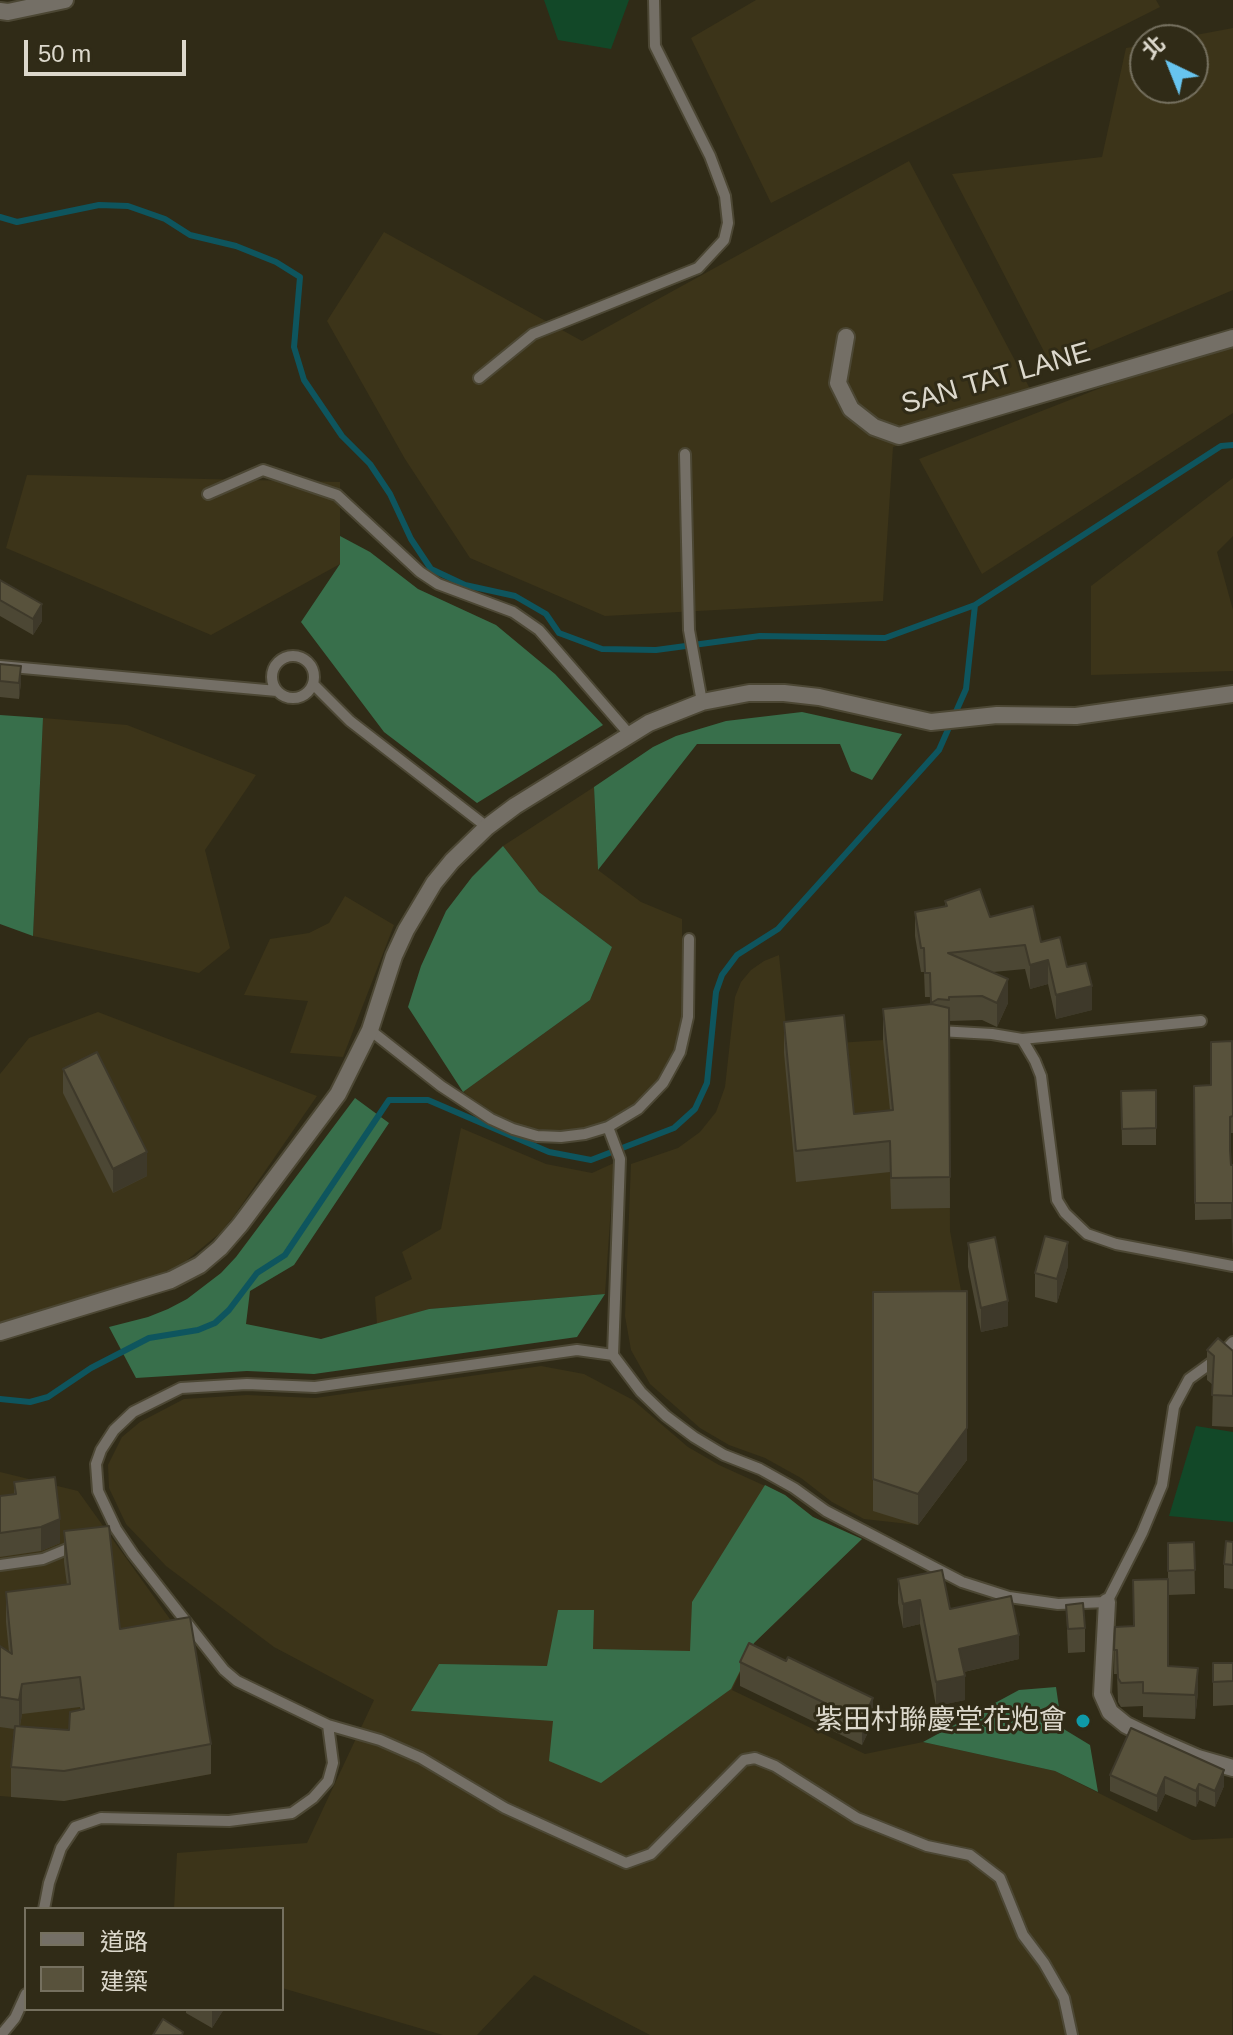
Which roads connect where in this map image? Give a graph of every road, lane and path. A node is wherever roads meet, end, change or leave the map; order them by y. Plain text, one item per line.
1 (65, 0) edge
2 (654, 0) edge
3 (0, 11) edge
4 (846, 337) dead end
5 (1233, 338) edge
6 (479, 378) dead end
7 (685, 454) dead end
8 (208, 494) dead end
9 (0, 666) edge
10 (313, 684) junction
11 (277, 691) junction
12 (1233, 694) edge
13 (702, 702) junction
14 (630, 735) junction
15 (487, 827) junction
16 (689, 939) dead end
17 (1201, 1021) dead end
18 (370, 1030) junction
19 (938, 1031) edge
20 (1022, 1039) junction
21 (608, 1127) junction
22 (1233, 1266) edge
23 (0, 1332) edge
24 (1233, 1342) edge
25 (613, 1355) junction
26 (116, 1529) junction
27 (102, 1535) edge
28 (87, 1541) edge
29 (0, 1565) edge
30 (1107, 1602) junction
31 (328, 1725) junction
32 (1233, 1768) edge
33 (44, 1907) edge
34 (24, 1998) edge
35 (1, 2035) edge
36 (1072, 2035) edge

1 - 3 street
2 - 6 lane
4 - 5 street, SAN TAT LANE
7 - 13 lane
8 - 14 lane
9 - 11 lane
10 - 11 lane
10 - 11 lane
10 - 15 lane
12 - 13 street
13 - 14 street
14 - 15 street
15 - 18 street
16 - 21 lane
17 - 20 lane
18 - 21 lane
18 - 23 street
19 - 20 lane
20 - 22 lane
21 - 25 lane
24 - 30 lane
25 - 26 lane
25 - 30 lane
26 - 27 lane
26 - 31 lane
28 - 29 lane
30 - 32 street
31 - 33 lane
31 - 36 lane
34 - 35 lane

